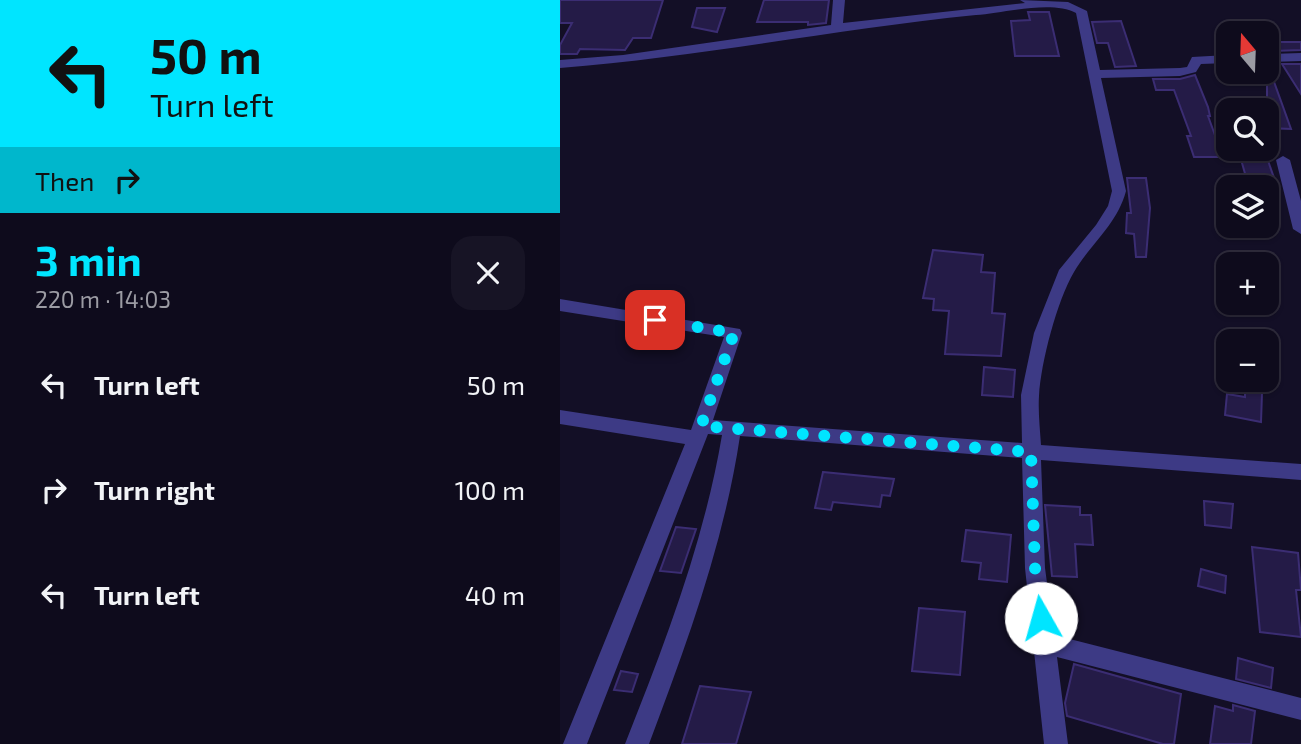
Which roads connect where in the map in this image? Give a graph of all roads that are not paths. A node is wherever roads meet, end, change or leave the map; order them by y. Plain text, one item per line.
1 (839, 0) edge
2 (1030, 2) edge
3 (837, 27) junction
4 (1301, 57) edge
5 (1279, 58) edge
6 (1216, 59) edge
7 (560, 64) edge
8 (1095, 74) junction
9 (1283, 160) dead end
10 (1301, 229) edge
11 (560, 305) edge
12 (560, 417) edge
13 (732, 430) junction
14 (699, 432) junction
15 (1031, 452) junction
16 (1301, 472) edge
17 (1044, 643) junction
18 (1301, 709) edge
19 (575, 744) edge
20 (637, 744) edge
21 (1056, 744) edge

1 - 3 street
2 - 3 street
2 - 8 street
3 - 7 street
4 - 5 street
6 - 8 street
8 - 15 street
9 - 10 street
11 - 14 street
12 - 14 street
13 - 14 street
13 - 15 street
13 - 20 street
14 - 19 street
15 - 16 street
15 - 17 street
17 - 18 street
17 - 21 street

